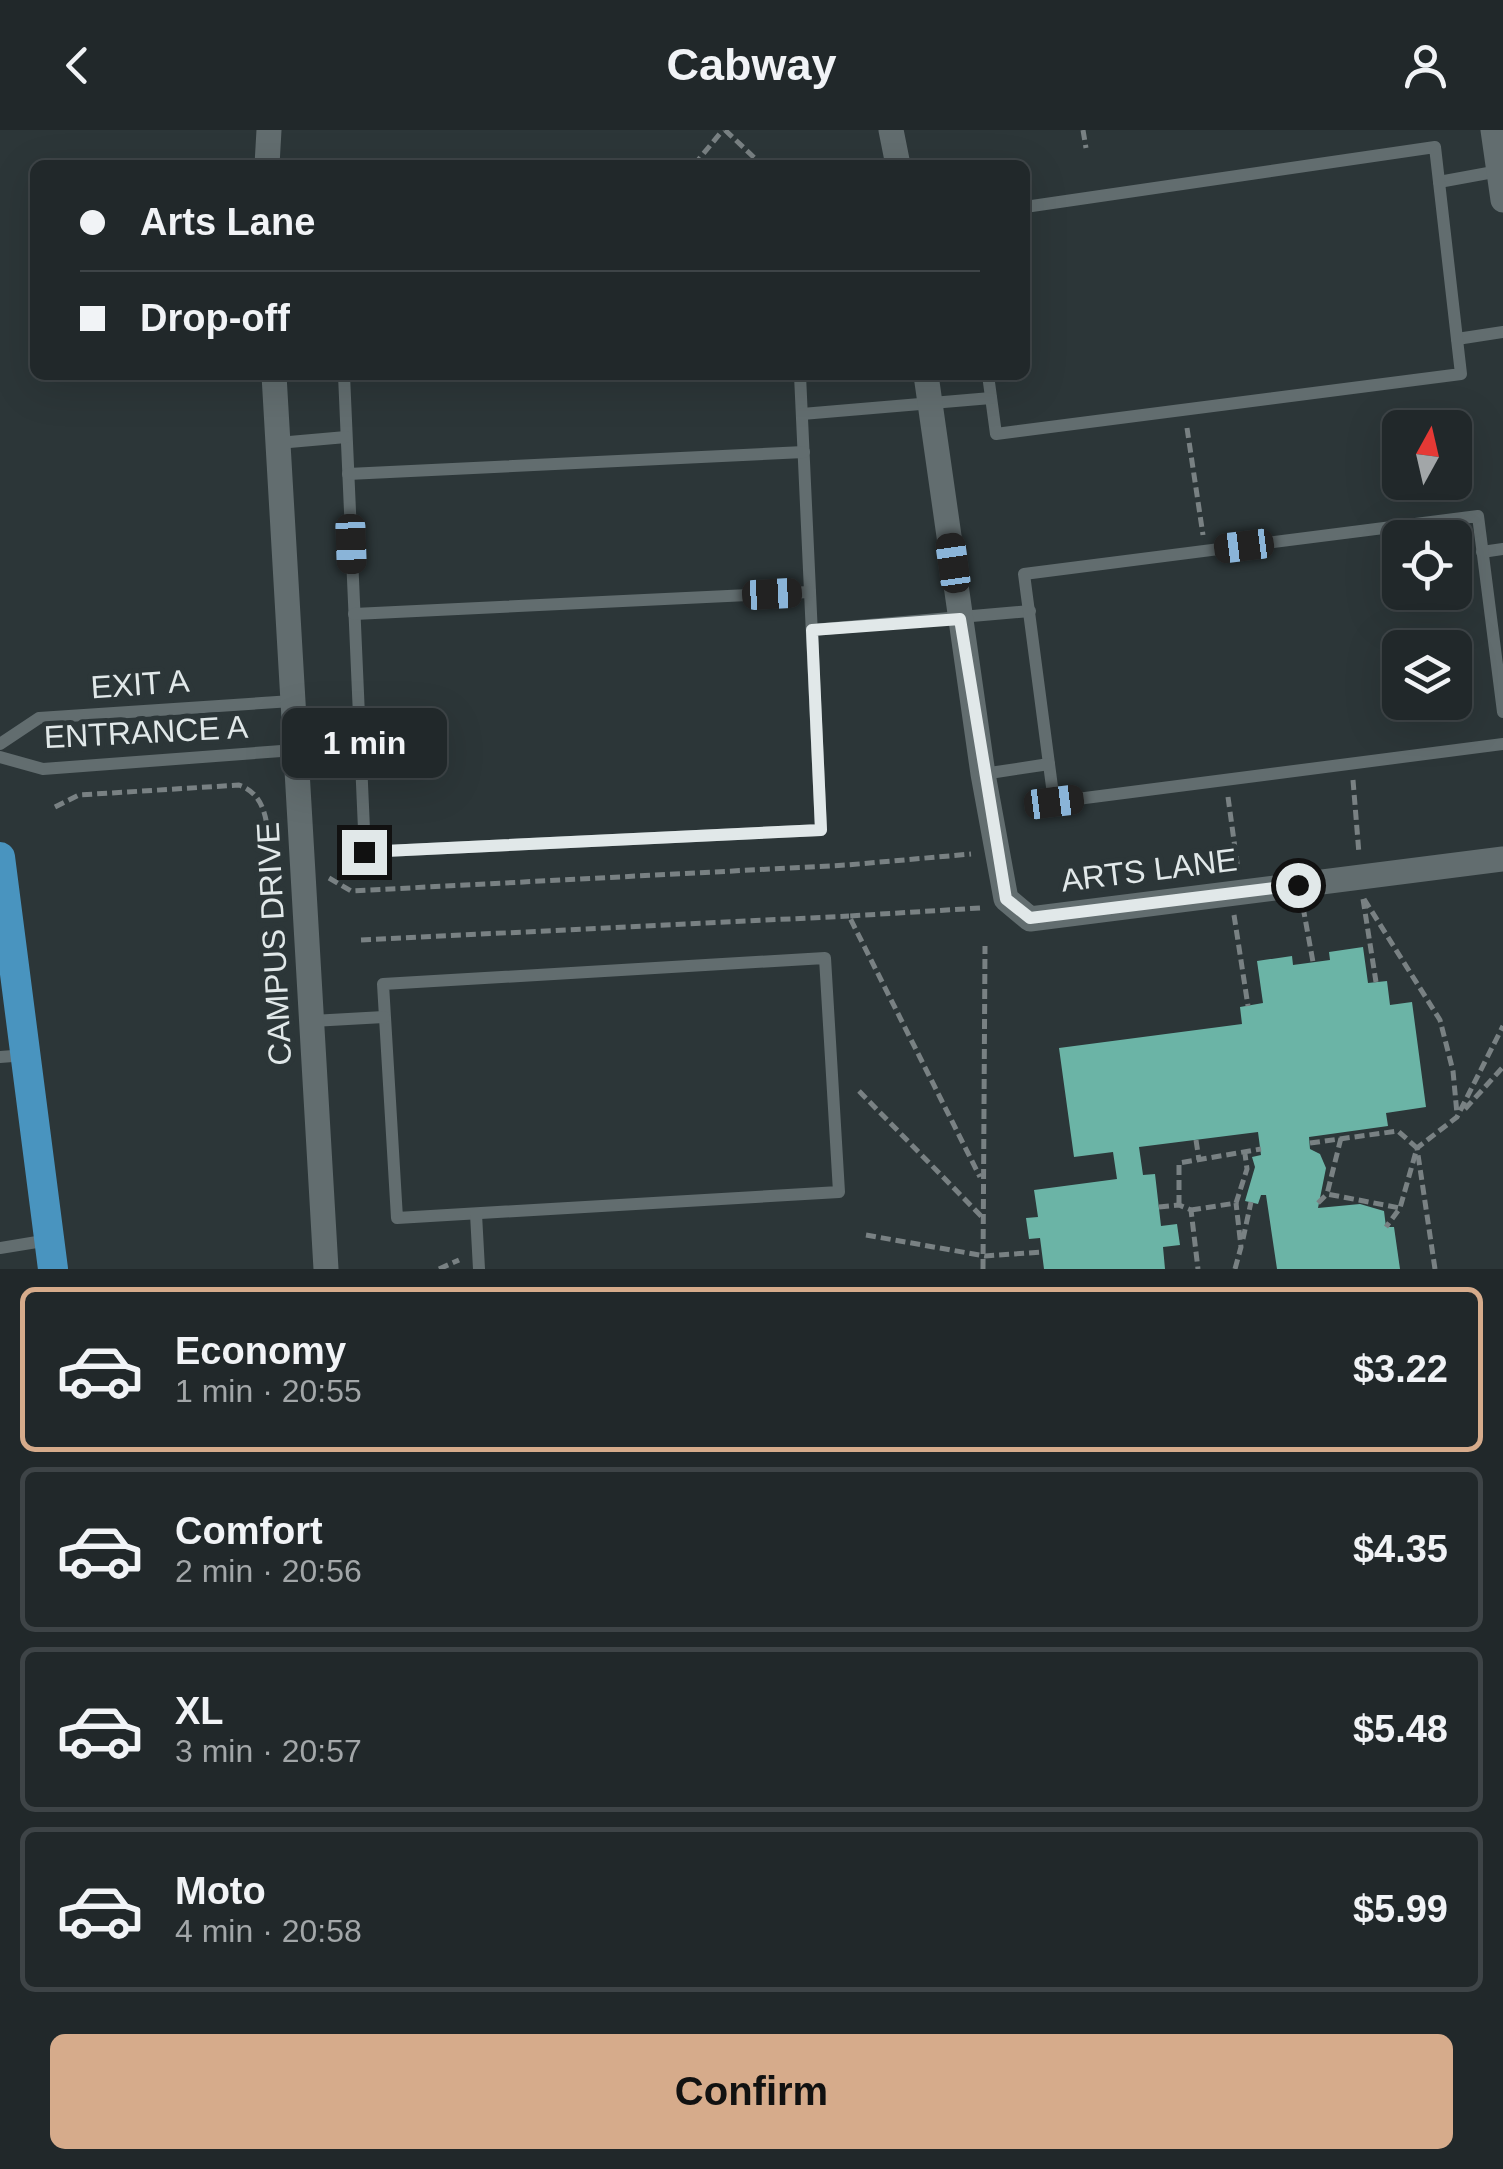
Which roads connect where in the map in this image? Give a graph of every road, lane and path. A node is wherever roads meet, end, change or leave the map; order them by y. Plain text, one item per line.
1 (270, 130) edge
2 (724, 130) edge
3 (891, 130) edge
4 (1083, 130) edge
5 (1494, 130) edge
6 (1086, 148) dead end
7 (267, 160) edge
8 (698, 160) edge
9 (757, 160) edge
10 (897, 160) edge
11 (1499, 172) junction
12 (1438, 182) junction
13 (1503, 200) edge
14 (1030, 206) edge
15 (1503, 332) edge
16 (1457, 339) junction
17 (274, 380) edge
18 (344, 380) edge
19 (800, 380) edge
20 (927, 380) edge
21 (989, 380) edge
22 (991, 398) junction
23 (930, 406) junction
24 (802, 414) junction
25 (346, 438) junction
26 (278, 443) junction
27 (1189, 446) dead end
28 (804, 452) junction
29 (348, 474) junction
30 (1199, 510) dead end
31 (1503, 548) edge
32 (1482, 552) junction
33 (810, 592) junction
34 (1030, 612) junction
35 (354, 614) junction
36 (960, 619) junction
37 (812, 630) junction
38 (292, 701) junction
39 (1503, 705) edge
40 (0, 744) edge
41 (1503, 744) edge
42 (295, 750) junction
43 (0, 758) edge
44 (1049, 764) junction
45 (983, 774) junction
46 (1355, 794) dead end
47 (55, 808) dead end
48 (1230, 811) dead end
49 (971, 854) dead end
50 (1359, 857) dead end
51 (0, 859) edge
52 (1503, 859) edge
53 (321, 868) dead end
54 (284, 871) dead end
55 (1238, 873) dead end
56 (1300, 895) junction
57 (980, 908) dead end
58 (1235, 908) dead end
59 (849, 916) junction
60 (361, 940) dead end
61 (985, 946) dead end
62 (1313, 962) dead end
63 (1376, 982) dead end
64 (1248, 1006) dead end
65 (384, 1017) junction
66 (312, 1020) junction
67 (1503, 1026) edge
68 (13, 1056) edge
69 (1503, 1067) edge
70 (859, 1091) dead end
71 (1458, 1117) junction
72 (1341, 1138) junction
73 (1196, 1140) dead end
74 (1310, 1143) dead end
75 (1418, 1148) junction
76 (1260, 1150) dead end
77 (1244, 1152) junction
78 (1199, 1160) junction
79 (980, 1177) junction
80 (1327, 1194) junction
81 (1251, 1202) dead end
82 (1318, 1203) dead end
83 (1179, 1204) junction
84 (1236, 1204) junction
85 (1159, 1207) dead end
86 (1400, 1208) junction
87 (1191, 1210) junction
88 (476, 1214) junction
89 (986, 1220) junction
90 (1386, 1227) dead end
91 (866, 1234) dead end
92 (1241, 1247) junction
93 (0, 1248) edge
94 (463, 1251) dead end
95 (1042, 1252) dead end
96 (51, 1255) edge
97 (984, 1256) junction
98 (1199, 1268) edge
99 (326, 1269) edge
100 (439, 1269) edge
101 (479, 1269) edge
102 (983, 1269) edge
103 (1208, 1269) edge
104 (1235, 1269) edge
105 (1435, 1269) edge

1 - 7 street
2 - 8 path
2 - 9 path
3 - 10 street
4 - 6 path
5 - 11 street
11 - 12 lane
11 - 13 street
12 - 14 lane
12 - 16 lane
15 - 16 lane
16 - 22 lane
17 - 26 street, CAMPUS DRIVE
18 - 25 lane
19 - 24 lane
20 - 23 street, ARTS LANE
21 - 22 lane
22 - 23 lane
23 - 24 lane
23 - 36 street, ARTS LANE
24 - 28 lane
25 - 26 lane
25 - 29 lane
26 - 38 street, CAMPUS DRIVE
27 - 30 path
28 - 29 lane
28 - 33 lane
29 - 35 lane
31 - 32 lane
32 - 34 lane
32 - 39 lane
33 - 35 lane
33 - 37 lane
34 - 36 lane
34 - 44 lane
35 - 37 lane
36 - 37 lane
36 - 45 street, ARTS LANE
38 - 40 lane, EXIT A
38 - 42 street, CAMPUS DRIVE
41 - 44 lane
42 - 43 lane, ENTRANCE A
42 - 66 street, CAMPUS DRIVE
44 - 45 lane
45 - 56 street, ARTS LANE
46 - 50 path
47 - 54 path
48 - 55 path
49 - 53 path
51 - 68 main road
52 - 56 street, ARTS LANE
56 - 62 path
57 - 59 path
58 - 64 path
59 - 60 path
59 - 79 path
61 - 79 path
63 - 71 path
65 - 66 lane
65 - 88 lane
65 - 88 lane
66 - 99 street, CAMPUS DRIVE
67 - 71 path
68 - 96 main road
69 - 71 path
70 - 89 path
71 - 75 path
72 - 74 path
72 - 75 path
72 - 80 path
73 - 78 path
75 - 86 path
75 - 105 path
76 - 77 path
77 - 78 path
77 - 84 path
78 - 83 path
79 - 89 path
80 - 82 path
80 - 86 path
81 - 92 path
83 - 85 path
83 - 87 path
84 - 87 path
84 - 92 path
86 - 90 path
87 - 98 path
88 - 101 lane
89 - 97 path
91 - 97 path
92 - 104 path
93 - 96 lane
94 - 100 path
95 - 97 path
97 - 102 path
98 - 103 path

